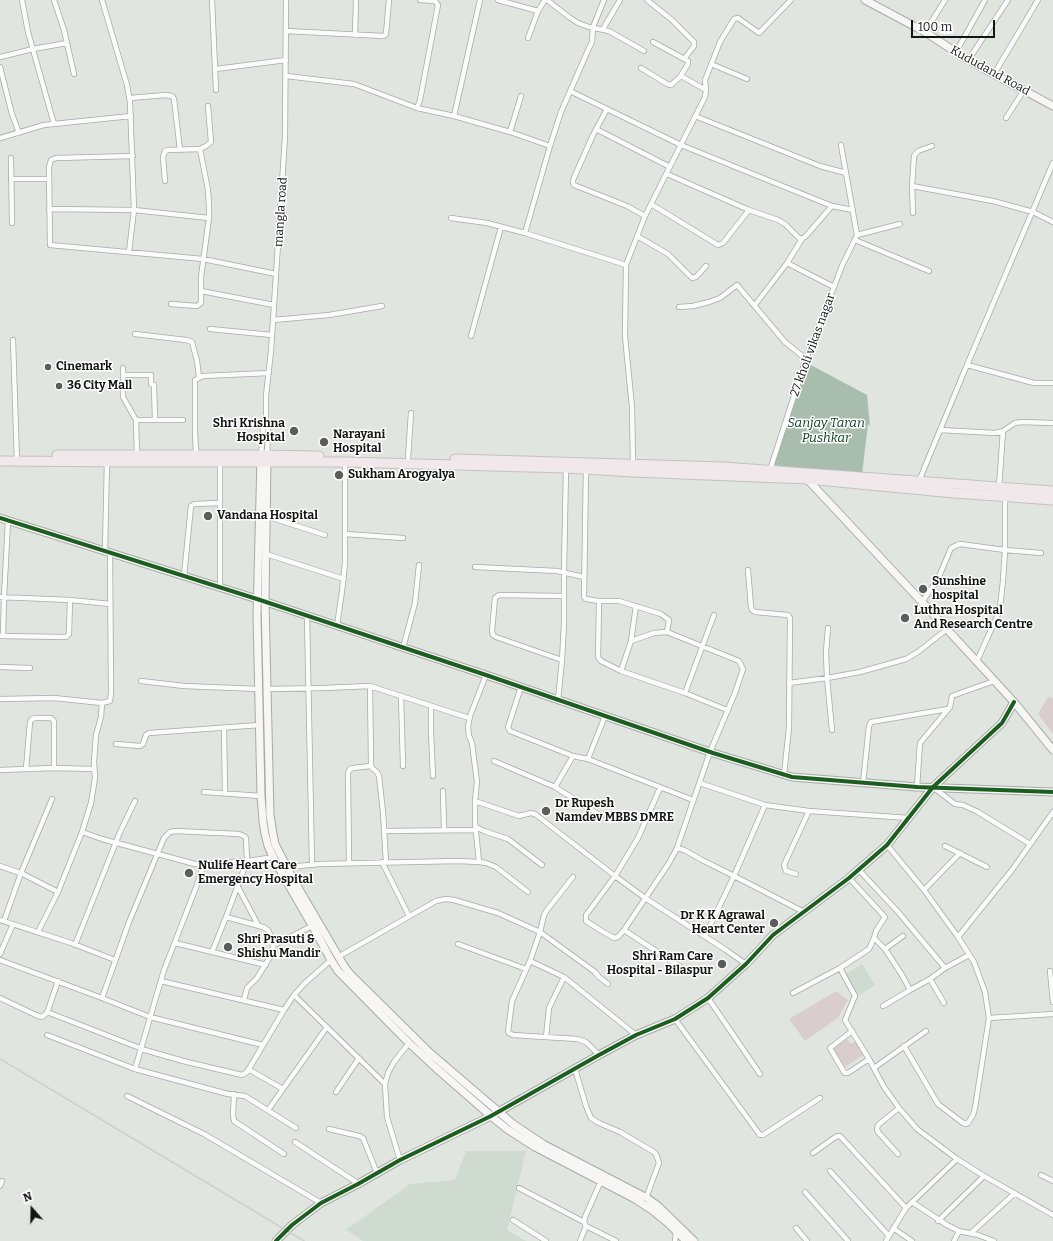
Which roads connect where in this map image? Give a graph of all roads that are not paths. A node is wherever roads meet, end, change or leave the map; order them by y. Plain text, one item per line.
1 (23, 0) edge
2 (54, 0) edge
3 (102, 0) edge
4 (212, 0) edge
5 (286, 0) edge
6 (356, 0) edge
7 (389, 0) edge
8 (420, 0) edge
9 (480, 0) edge
10 (498, 0) edge
11 (546, 0) edge
12 (604, 0) edge
13 (620, 0) edge
14 (647, 0) edge
15 (790, 0) edge
16 (865, 0) edge
17 (945, 0) edge
18 (985, 0) edge
19 (1008, 0) edge
20 (1038, 0) edge
21 (654, 2) edge
22 (538, 11) junction
23 (593, 28) junction
24 (603, 29) junction
25 (286, 31) junction
26 (924, 32) junction
27 (355, 35) junction
28 (528, 38) dead end
29 (653, 42) dead end
30 (66, 43) junction
31 (33, 49) junction
32 (644, 51) dead end
33 (956, 52) junction
34 (0, 57) edge
35 (684, 59) junction
36 (969, 59) junction
37 (286, 60) junction
38 (711, 64) junction
39 (0, 67) edge
40 (641, 68) dead end
41 (216, 69) junction
42 (74, 74) dead end
43 (994, 74) junction
44 (286, 76) junction
45 (681, 76) junction
46 (747, 79) dead end
47 (216, 90) dead end
48 (706, 90) junction
49 (1024, 90) junction
50 (570, 91) junction
51 (521, 96) dead end
52 (130, 98) junction
53 (208, 106) dead end
54 (1053, 106) edge
55 (417, 108) junction
56 (607, 109) junction
57 (131, 116) junction
58 (454, 116) junction
59 (695, 116) junction
60 (1006, 118) dead end
61 (54, 124) junction
62 (596, 129) junction
63 (510, 132) junction
64 (18, 133) junction
65 (0, 138) edge
66 (681, 145) junction
67 (842, 145) dead end
68 (550, 146) junction
69 (932, 146) dead end
70 (200, 149) junction
71 (180, 150) junction
72 (133, 156) junction
73 (11, 158) dead end
74 (1053, 163) edge
75 (670, 167) junction
76 (846, 173) junction
77 (667, 174) junction
78 (11, 179) junction
79 (49, 179) junction
80 (165, 181) dead end
81 (912, 186) junction
82 (651, 204) junction
83 (832, 206) junction
84 (50, 208) junction
85 (134, 210) junction
86 (749, 210) junction
87 (853, 210) junction
88 (1032, 212) junction
89 (913, 213) dead end
90 (645, 216) junction
91 (209, 218) junction
92 (451, 218) dead end
93 (1053, 222) edge
94 (12, 223) dead end
95 (900, 224) dead end
96 (501, 227) junction
97 (525, 233) junction
98 (857, 235) junction
99 (637, 236) junction
100 (802, 239) junction
101 (855, 240) junction
102 (130, 252) junction
103 (203, 259) junction
104 (787, 263) junction
105 (626, 265) junction
106 (706, 266) dead end
107 (929, 272) dead end
108 (276, 274) junction
109 (834, 287) junction
110 (201, 291) junction
111 (171, 304) dead end
112 (274, 305) junction
113 (755, 305) junction
114 (382, 306) dead end
115 (679, 307) dead end
116 (273, 320) junction
117 (210, 329) dead end
118 (135, 334) dead end
119 (272, 335) junction
120 (471, 336) dead end
121 (14, 340) dead end
122 (806, 359) junction
123 (968, 366) junction
124 (123, 368) dead end
125 (269, 373) junction
126 (123, 375) junction
127 (200, 377) junction
128 (1053, 383) edge
129 (411, 413) dead end
130 (136, 420) junction
131 (155, 420) junction
132 (183, 420) dead end
133 (1053, 423) edge
134 (940, 430) junction
135 (1003, 431) junction
136 (0, 454) edge
137 (196, 455) junction
138 (134, 457) junction
139 (17, 458) junction
140 (264, 458) junction
141 (408, 458) junction
142 (0, 461) edge
143 (107, 461) junction
144 (220, 461) junction
145 (345, 462) junction
146 (456, 462) junction
147 (566, 468) junction
148 (633, 468) junction
149 (586, 470) junction
150 (770, 470) junction
151 (807, 479) junction
152 (919, 481) junction
153 (999, 487) junction
154 (1053, 491) edge
155 (1005, 496) junction
156 (1053, 500) edge
157 (220, 503) junction
158 (266, 516) junction
159 (0, 518) edge
160 (8, 521) junction
161 (345, 534) junction
162 (325, 535) dead end
163 (403, 538) dead end
164 (1006, 550) junction
165 (107, 552) junction
166 (1041, 553) dead end
167 (266, 554) junction
168 (419, 565) dead end
169 (475, 566) dead end
170 (748, 570) dead end
171 (564, 572) junction
172 (184, 576) junction
173 (584, 577) junction
174 (344, 579) junction
175 (220, 588) junction
176 (564, 596) junction
177 (2, 597) edge
178 (257, 599) junction
179 (70, 600) junction
180 (599, 601) junction
181 (265, 602) junction
182 (922, 602) junction
183 (110, 604) junction
184 (636, 606) junction
185 (714, 615) dead end
186 (307, 616) junction
187 (337, 626) junction
188 (828, 628) dead end
189 (947, 628) junction
190 (667, 632) junction
191 (2, 636) edge
192 (632, 641) junction
193 (702, 646) junction
194 (403, 648) junction
195 (562, 660) junction
196 (977, 661) junction
197 (0, 667) edge
198 (30, 668) dead end
199 (621, 671) junction
200 (486, 675) junction
201 (827, 678) junction
202 (141, 681) dead end
203 (994, 681) junction
204 (790, 683) junction
205 (370, 686) junction
206 (521, 687) junction
207 (263, 689) junction
208 (308, 689) junction
209 (685, 693) junction
210 (401, 696) junction
211 (0, 699) edge
212 (558, 700) junction
213 (1014, 702) junction
214 (102, 703) junction
215 (432, 706) junction
216 (948, 709) junction
217 (727, 710) junction
218 (605, 716) junction
219 (469, 718) junction
220 (260, 725) junction
221 (224, 728) junction
222 (832, 730) dead end
223 (116, 744) dead end
224 (1053, 750) edge
225 (710, 752) junction
226 (573, 756) junction
227 (588, 760) junction
228 (494, 761) dead end
229 (371, 766) junction
230 (402, 766) dead end
231 (54, 768) junction
232 (26, 769) junction
233 (94, 769) junction
234 (0, 770) edge
235 (784, 775) junction
236 (433, 776) dead end
237 (700, 782) junction
238 (863, 783) junction
239 (555, 787) junction
240 (917, 787) junction
241 (933, 787) junction
242 (660, 788) junction
243 (443, 790) dead end
244 (204, 792) dead end
245 (1053, 792) edge
246 (225, 793) junction
247 (261, 796) junction
248 (52, 799) dead end
249 (693, 800) junction
250 (135, 801) dead end
251 (475, 801) junction
252 (766, 805) junction
253 (809, 811) junction
254 (1053, 812) edge
255 (601, 816) dead end
256 (909, 818) junction
257 (476, 828) junction
258 (444, 830) junction
259 (384, 831) junction
260 (82, 832) junction
261 (116, 842) junction
262 (1030, 844) junction
263 (887, 845) junction
264 (945, 846) dead end
265 (677, 848) junction
266 (960, 853) junction
267 (158, 854) junction
268 (277, 857) junction
269 (247, 861) junction
270 (384, 862) junction
271 (479, 862) junction
272 (349, 863) junction
273 (204, 864) junction
274 (312, 864) junction
275 (542, 865) dead end
276 (0, 866) edge
277 (283, 867) junction
278 (986, 867) dead end
279 (859, 870) junction
280 (21, 873) junction
281 (796, 874) dead end
282 (614, 876) junction
283 (734, 876) junction
284 (573, 877) dead end
285 (849, 878) junction
286 (238, 887) junction
287 (924, 890) junction
288 (58, 892) junction
289 (528, 892) dead end
290 (645, 898) junction
291 (804, 912) junction
292 (409, 916) junction
293 (226, 917) junction
294 (2, 921) edge
295 (13, 924) junction
296 (258, 925) junction
297 (312, 926) junction
298 (624, 930) junction
299 (38, 932) junction
300 (540, 932) junction
301 (705, 936) junction
302 (902, 936) dead end
303 (958, 937) junction
304 (874, 938) junction
305 (175, 943) junction
306 (458, 944) dead end
307 (75, 945) junction
308 (274, 945) junction
309 (885, 949) junction
310 (212, 952) junction
311 (0, 954) edge
312 (969, 955) junction
313 (334, 959) junction
314 (0, 960) edge
315 (115, 960) junction
316 (530, 961) junction
317 (746, 964) junction
318 (266, 965) junction
319 (679, 966) dead end
320 (526, 968) junction
321 (840, 968) junction
322 (945, 968) junction
323 (1050, 971) dead end
324 (564, 977) junction
325 (930, 979) junction
326 (58, 981) junction
327 (161, 981) junction
328 (608, 984) dead end
329 (910, 990) junction
330 (793, 993) dead end
331 (294, 995) junction
332 (0, 998) edge
333 (102, 998) junction
334 (708, 998) junction
335 (244, 1000) junction
336 (1053, 1002) edge
337 (944, 1003) dead end
338 (883, 1006) dead end
339 (284, 1010) junction
340 (47, 1012) junction
341 (1053, 1014) edge
342 (150, 1017) junction
343 (989, 1018) junction
344 (675, 1019) junction
345 (327, 1027) junction
346 (852, 1031) junction
347 (926, 1031) dead end
348 (47, 1035) dead end
349 (636, 1035) junction
350 (546, 1037) junction
351 (409, 1043) junction
352 (263, 1045) junction
353 (904, 1046) junction
354 (142, 1049) junction
355 (598, 1055) junction
356 (358, 1058) junction
357 (869, 1059) junction
358 (874, 1068) junction
359 (135, 1069) junction
360 (248, 1069) junction
361 (575, 1069) junction
362 (760, 1074) dead end
363 (385, 1084) junction
364 (283, 1089) junction
365 (336, 1092) dead end
366 (234, 1094) junction
367 (127, 1096) dead end
368 (820, 1098) dead end
369 (899, 1108) junction
370 (268, 1110) junction
371 (498, 1112) junction
372 (491, 1116) junction
373 (296, 1128) dead end
374 (329, 1129) dead end
375 (295, 1142) dead end
376 (813, 1153) dead end
377 (284, 1154) dead end
378 (898, 1154) dead end
379 (957, 1159) junction
380 (400, 1160) junction
381 (830, 1171) dead end
382 (377, 1173) junction
383 (1042, 1175) dead end
384 (984, 1176) junction
385 (2, 1181) dead end
386 (601, 1181) junction
387 (1053, 1181) edge
388 (359, 1184) junction
389 (0, 1186) edge
390 (519, 1188) dead end
391 (805, 1192) dead end
392 (1014, 1194) junction
393 (646, 1198) junction
394 (912, 1202) junction
395 (321, 1203) junction
396 (906, 1208) junction
397 (1053, 1216) edge
398 (513, 1220) dead end
399 (938, 1221) junction
400 (585, 1224) junction
401 (796, 1228) dead end
402 (894, 1228) junction
403 (959, 1231) junction
404 (676, 1232) junction
405 (971, 1233) junction
406 (889, 1236) junction
407 (276, 1241) edge
408 (546, 1241) edge
409 (580, 1241) edge
410 (616, 1241) edge
411 (675, 1241) edge
412 (686, 1241) edge
413 (694, 1241) edge
414 (807, 1241) edge
415 (848, 1241) edge
416 (886, 1241) edge
417 (912, 1241) edge
418 (954, 1241) edge
419 (994, 1241) edge

1 - 31 street
2 - 30 street
3 - 52 street
4 - 41 street
5 - 25 street, mangla road
6 - 27 street
7 - 27 street
8 - 55 street
9 - 58 street
10 - 22 street
11 - 22 street
11 - 23 street
12 - 23 street
13 - 24 street
14 - 21 street
15 - 38 street
16 - 26 street, Kududand Road
17 - 26 street
18 - 33 street
19 - 36 street
20 - 43 street
21 - 35 street
22 - 28 street
23 - 24 street
23 - 50 street
24 - 32 street
25 - 27 street
25 - 37 street, mangla road
26 - 33 street, Kududand Road
29 - 35 street
30 - 31 street
30 - 42 street
31 - 34 street
31 - 61 street
33 - 36 street, Kududand Road
35 - 45 street
36 - 43 street, Kududand Road
37 - 41 street
37 - 44 street, mangla road
38 - 46 street
38 - 48 street
39 - 64 street
40 - 45 street
41 - 47 street
43 - 49 street, Kududand Road
44 - 55 street
44 - 108 street, mangla road
45 - 48 street
48 - 59 street
49 - 54 street, Kududand Road
49 - 60 street
50 - 56 street
50 - 68 street
51 - 63 street
52 - 57 street
52 - 71 street
53 - 70 street
55 - 58 street
56 - 62 street
56 - 66 street
57 - 61 street
57 - 72 street
58 - 63 street
59 - 66 street
59 - 76 street
61 - 64 street
62 - 75 street
62 - 90 street
63 - 68 street
64 - 65 street
66 - 75 street
66 - 83 street
67 - 76 street
68 - 97 street
69 - 81 street
70 - 71 street
70 - 91 street
71 - 80 street
72 - 79 street
72 - 85 street
73 - 78 street
74 - 88 street
75 - 77 street
76 - 87 street
77 - 82 street
77 - 86 street
78 - 79 street
78 - 94 street
79 - 84 street
81 - 88 street
81 - 89 street
82 - 86 street
82 - 90 street
83 - 87 street
83 - 100 street
84 - 85 street
84 - 102 street
85 - 91 street
85 - 102 street
86 - 100 street
87 - 98 street
88 - 93 street
88 - 123 street
90 - 99 street
91 - 103 street
92 - 96 street
95 - 98 street
96 - 97 street
96 - 120 street
97 - 105 street
98 - 101 street, 27 kholi vikas nagar
99 - 105 street
99 - 106 street
100 - 104 street
101 - 107 street
101 - 109 street, 27 kholi vikas nagar
102 - 103 street
103 - 108 street
103 - 110 street
104 - 109 street
104 - 113 street
105 - 148 street
108 - 112 street, mangla road
109 - 122 street, 27 kholi vikas nagar
110 - 111 street
110 - 112 street
112 - 116 street, mangla road
113 - 115 street
113 - 122 street
114 - 116 street
116 - 119 street, mangla road
117 - 119 street
118 - 127 street
119 - 125 street, mangla road
121 - 139 street
122 - 150 street, 27 kholi vikas nagar
123 - 128 street
123 - 134 street
124 - 126 street
125 - 127 street
125 - 140 street, mangla road
126 - 130 street
126 - 131 street
127 - 137 street
129 - 141 street
130 - 131 street
130 - 138 street
131 - 132 street
133 - 135 street
134 - 135 street
134 - 152 street
135 - 153 street
136 - 139 highway
137 - 138 highway
137 - 140 highway
138 - 139 highway
138 - 143 highway
138 - 144 highway
139 - 142 highway
139 - 143 highway
140 - 141 highway
140 - 144 highway
140 - 145 highway
140 - 158 street
140 - 178 street
141 - 146 highway
143 - 165 street
144 - 157 street
145 - 146 highway
145 - 161 street
146 - 147 highway
146 - 148 highway
147 - 149 highway
147 - 171 street
148 - 149 highway
148 - 150 highway
148 - 151 highway
149 - 173 street
150 - 152 highway
151 - 155 highway
151 - 182 street
152 - 153 highway
153 - 154 highway
155 - 156 highway
155 - 164 street
157 - 172 street
157 - 175 street
158 - 162 street
158 - 167 street
159 - 160 street
160 - 165 street
160 - 177 street
161 - 163 street
161 - 174 street
164 - 166 street
164 - 182 street
164 - 196 street
165 - 172 street
165 - 183 street
167 - 174 street
167 - 181 street
168 - 194 street
169 - 171 street
170 - 204 street
171 - 173 street
171 - 176 street
172 - 175 street
173 - 180 street
174 - 187 street
175 - 178 street
176 - 195 street
176 - 195 street
177 - 179 street
177 - 191 street
178 - 181 street
178 - 207 street
179 - 183 street
179 - 191 street
180 - 184 street
180 - 199 street
181 - 186 street
181 - 207 street
182 - 189 street
183 - 214 street
184 - 190 street
184 - 192 street
185 - 193 street
186 - 187 street
186 - 208 street
187 - 194 street
188 - 201 street
189 - 196 street
189 - 201 street
190 - 192 street
190 - 193 street
192 - 199 street
193 - 209 street
193 - 217 street
194 - 200 street
195 - 212 street
196 - 203 street
197 - 198 street
199 - 209 street
200 - 206 street
200 - 219 street
201 - 204 street
201 - 222 street
202 - 207 street
203 - 213 street
203 - 216 street
204 - 235 street
205 - 208 street
205 - 210 street
205 - 229 street
206 - 212 street
206 - 226 street
207 - 208 street
207 - 220 street
207 - 268 street
208 - 274 street
209 - 217 street
210 - 215 street
210 - 230 street
211 - 214 street
212 - 218 street
213 - 224 street
213 - 241 street
214 - 233 street
215 - 219 street
215 - 236 street
216 - 238 street
216 - 240 street
217 - 225 street
218 - 225 street
218 - 227 street
219 - 251 street
220 - 221 street
220 - 247 street
221 - 223 street
221 - 246 street
225 - 235 street
225 - 237 street
226 - 227 street
226 - 239 street
227 - 242 street
228 - 239 street
229 - 259 street
229 - 272 street
231 - 232 street
231 - 232 street
231 - 233 street
232 - 234 street
233 - 260 street
235 - 238 street
237 - 249 street
237 - 252 street
238 - 240 street
239 - 255 street
240 - 241 street
241 - 245 street
241 - 256 street
241 - 262 street
242 - 249 street
242 - 282 street
243 - 258 street
244 - 246 street
246 - 247 street
247 - 268 street
248 - 280 street
249 - 265 street
250 - 261 street
251 - 257 street
251 - 282 street
252 - 253 street
252 - 283 street
253 - 256 street
253 - 281 street
254 - 262 street
256 - 263 street
257 - 258 street
257 - 271 street
257 - 275 street
258 - 259 street
259 - 270 street
260 - 261 street
260 - 288 street
261 - 267 street
261 - 307 street
262 - 303 street
263 - 279 street
263 - 287 street
264 - 266 street
265 - 283 street
265 - 290 street
266 - 278 street
266 - 287 street
267 - 269 street
267 - 273 street
267 - 315 street
268 - 269 street
268 - 277 street
269 - 273 street
269 - 286 street
270 - 271 street
270 - 272 street
270 - 292 street
271 - 289 street
272 - 274 street
273 - 305 street
274 - 277 street
276 - 280 street
277 - 297 street
277 - 313 street
279 - 285 street
279 - 322 street
280 - 288 street
280 - 294 street
282 - 290 street
282 - 298 street
283 - 291 street
283 - 301 street
284 - 300 street
285 - 291 street
285 - 304 street
286 - 293 street
286 - 296 street
287 - 303 street
288 - 299 street
290 - 298 street
290 - 301 street
291 - 317 street
292 - 300 street
292 - 313 street
293 - 296 street
293 - 310 street
294 - 295 street
295 - 299 street
295 - 311 street
296 - 308 street
297 - 308 street
297 - 313 street
298 - 319 street
299 - 307 street
300 - 316 street
300 - 328 street
301 - 317 street
302 - 309 street
303 - 312 street
304 - 309 street
304 - 321 street
305 - 310 street
305 - 327 street
306 - 320 street
307 - 315 street
308 - 318 street
309 - 329 street
310 - 318 street
312 - 322 street
312 - 343 street
313 - 331 street
313 - 351 street
313 - 371 street
314 - 326 street
315 - 333 street
316 - 320 street
316 - 324 street
317 - 334 street
318 - 335 street
320 - 350 street
321 - 330 street
321 - 346 street
322 - 325 street
323 - 336 street
324 - 349 street
324 - 350 street
325 - 329 street
325 - 337 street
326 - 333 street
326 - 340 street
327 - 335 street
327 - 342 street
329 - 338 street
331 - 339 street
331 - 345 street
332 - 340 street
333 - 342 street
334 - 344 street
334 - 362 street
335 - 339 street
339 - 352 street
340 - 354 street
341 - 343 street
342 - 352 street
342 - 354 street
343 - 353 street
344 - 349 street
344 - 368 street
345 - 356 street
345 - 364 street
346 - 357 street
346 - 357 street
347 - 353 street
348 - 359 street
349 - 355 street
350 - 355 street
351 - 363 street
351 - 372 street
352 - 360 street
353 - 358 street
354 - 359 street
354 - 360 street
355 - 361 street
356 - 363 street
356 - 365 street
357 - 358 street
358 - 369 street
359 - 366 street
360 - 364 street
361 - 371 street
361 - 393 street
363 - 380 street
364 - 370 street
366 - 370 street
366 - 377 street
367 - 395 street
369 - 378 street
369 - 379 street
370 - 373 street
371 - 372 street
371 - 393 street
372 - 380 street
372 - 386 street
374 - 382 street
375 - 388 street
376 - 396 street
379 - 384 street
379 - 394 street
380 - 382 street
381 - 406 street
382 - 388 street
383 - 387 street
384 - 392 street
384 - 399 street
385 - 389 street
386 - 400 street
386 - 404 street
388 - 395 street
390 - 400 street
391 - 415 street
392 - 397 street
392 - 405 street
393 - 413 street
394 - 396 street
394 - 399 street
395 - 407 street
396 - 402 street
398 - 408 street
399 - 403 street
400 - 409 street
400 - 410 street
401 - 414 street
402 - 406 street
402 - 417 street
403 - 405 street
403 - 418 street
404 - 411 street
404 - 412 street
405 - 419 street
406 - 416 street

